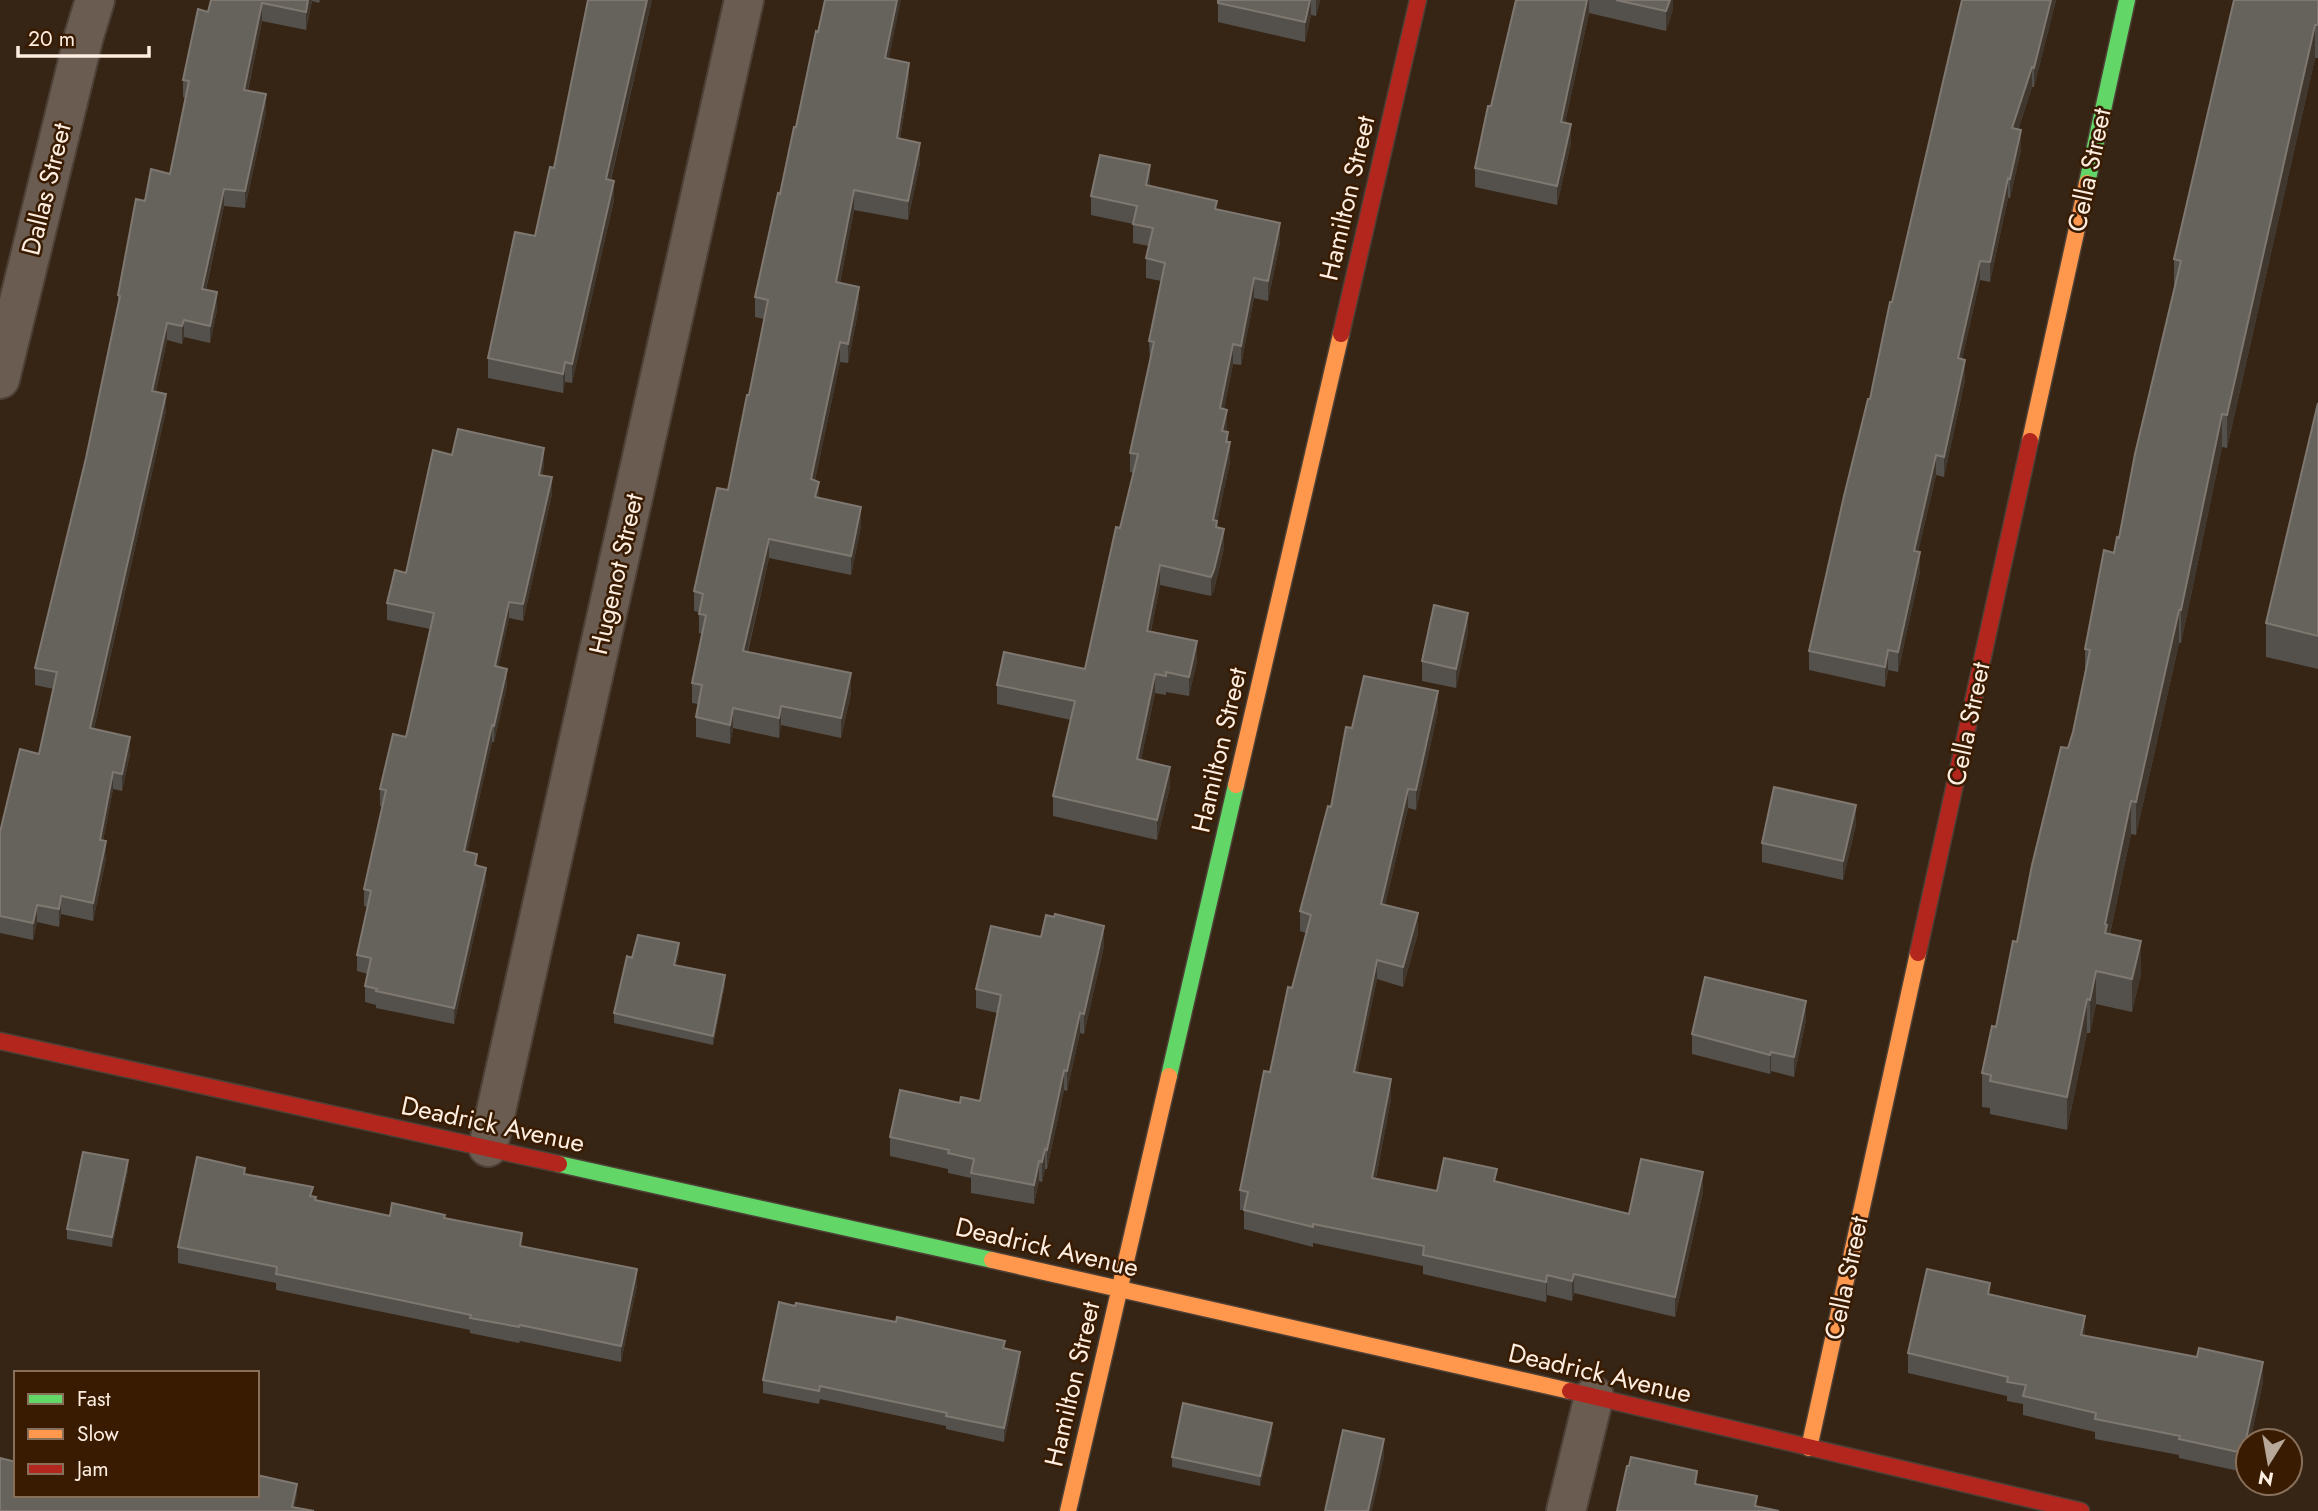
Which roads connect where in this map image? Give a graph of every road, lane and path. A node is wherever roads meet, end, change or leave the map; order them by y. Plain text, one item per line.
1 (95, 0) edge
2 (744, 0) edge
3 (1418, 0) edge
4 (2127, 0) edge
5 (0, 379) edge
6 (0, 1041) edge
7 (488, 1147) junction
8 (1120, 1288) junction
9 (1594, 1396) junction
10 (1809, 1448) junction
11 (2039, 1506) edge
12 (1068, 1511) edge
13 (1566, 1511) edge
14 (2081, 1511) edge

1 - 5 street, Dallas Street
2 - 7 street, Hugenot Street
3 - 8 street, Hamilton Street
4 - 10 street, Cella Street
6 - 7 street, Deadrick Avenue
7 - 8 street, Deadrick Avenue
8 - 9 street, Deadrick Avenue
8 - 12 street, Hamilton Street
9 - 10 street, Deadrick Avenue
9 - 13 street
10 - 11 street, Deadrick Avenue
11 - 14 street, Deadrick Avenue

